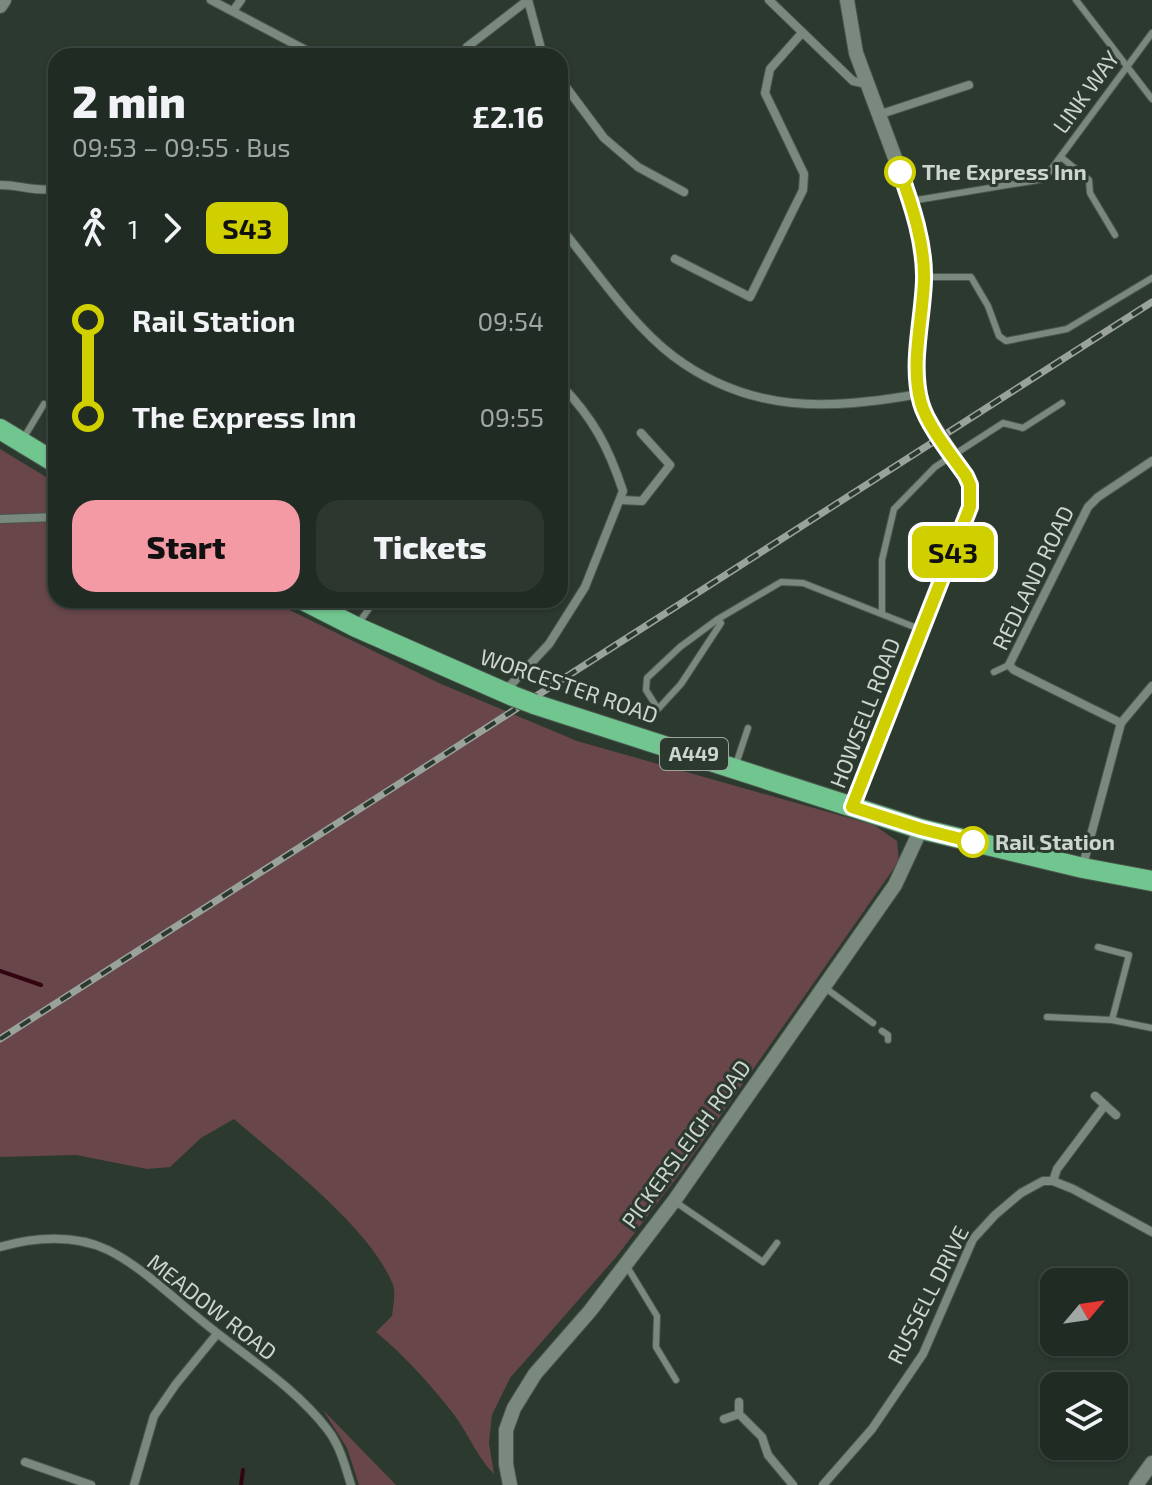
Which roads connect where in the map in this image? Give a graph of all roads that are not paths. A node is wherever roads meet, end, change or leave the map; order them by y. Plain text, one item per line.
1 (4, 0) edge
2 (211, 0) edge
3 (241, 0) edge
4 (528, 0) edge
5 (769, 0) edge
6 (847, 0) edge
7 (1076, 0) edge
8 (0, 6) edge
9 (233, 11) junction
10 (1152, 33) edge
11 (801, 34) junction
12 (302, 48) edge
13 (466, 48) edge
14 (541, 48) edge
15 (1127, 67) junction
16 (867, 84) junction
17 (969, 85) dead end
18 (568, 90) edge
19 (1152, 99) edge
20 (878, 115) junction
21 (1061, 157) junction
22 (0, 185) edge
23 (48, 190) edge
24 (684, 192) dead end
25 (911, 201) junction
26 (1115, 235) dead end
27 (568, 237) edge
28 (675, 259) dead end
29 (924, 277) junction
30 (1152, 278) edge
31 (568, 392) edge
32 (866, 392) dead end
33 (919, 394) junction
34 (868, 402) junction
35 (1062, 403) dead end
36 (44, 404) dead end
37 (0, 429) edge
38 (641, 433) dead end
39 (21, 442) junction
40 (48, 458) edge
41 (1152, 461) edge
42 (621, 500) junction
43 (48, 517) edge
44 (0, 519) edge
45 (319, 608) edge
46 (369, 608) edge
47 (882, 613) junction
48 (718, 619) junction
49 (356, 627) junction
50 (922, 630) junction
51 (1009, 665) junction
52 (994, 672) dead end
53 (1152, 686) edge
54 (508, 694) junction
55 (1121, 723) junction
56 (748, 728) dead end
57 (735, 767) junction
58 (852, 807) junction
59 (921, 829) junction
60 (1083, 868) junction
61 (1152, 881) edge
62 (1098, 947) dead end
63 (824, 987) junction
64 (1047, 1017) dead end
65 (1112, 1020) junction
66 (873, 1023) dead end
67 (1152, 1028) edge
68 (882, 1031) dead end
69 (888, 1040) dead end
70 (1095, 1096) dead end
71 (1105, 1105) junction
72 (1116, 1115) dead end
73 (1053, 1181) junction
74 (674, 1201) junction
75 (1152, 1232) edge
76 (777, 1243) dead end
77 (0, 1247) edge
78 (626, 1265) junction
79 (217, 1334) junction
80 (676, 1380) dead end
81 (739, 1402) dead end
82 (739, 1414) junction
83 (724, 1419) dead end
84 (25, 1462) dead end
85 (1152, 1463) edge
86 (91, 1485) edge
87 (134, 1485) edge
88 (351, 1485) edge
89 (510, 1485) edge
90 (793, 1485) edge
91 (823, 1485) edge
92 (1136, 1485) edge

1 - 8 street
2 - 9 street
3 - 9 street
4 - 13 street
4 - 14 street
5 - 11 street
6 - 16 street, HOWSELL ROAD
7 - 15 lane
9 - 12 street
10 - 15 lane, LINK WAY
11 - 16 street
11 - 28 street
15 - 19 lane
15 - 21 lane, LINK WAY
16 - 20 street, HOWSELL ROAD
17 - 20 street
18 - 24 street
20 - 25 street, HOWSELL ROAD
21 - 25 lane, LINK WAY
21 - 26 lane
22 - 23 street
25 - 29 street, HOWSELL ROAD
27 - 34 street
29 - 30 lane
29 - 33 street, HOWSELL ROAD
31 - 42 street
32 - 34 lane
33 - 34 street
33 - 50 street, HOWSELL ROAD, bridge
35 - 47 lane
36 - 39 lane
37 - 39 highway
38 - 42 street
39 - 40 highway
41 - 51 street, REDLAND ROAD
42 - 54 street
43 - 44 street
45 - 49 highway, WORCESTER ROAD / A449
46 - 49 lane
47 - 48 lane
47 - 50 lane
48 - 48 lane
49 - 54 highway, WORCESTER ROAD / A449
50 - 58 street, HOWSELL ROAD
51 - 52 lane
51 - 55 street, REDLAND ROAD
53 - 55 street
54 - 57 highway, WORCESTER ROAD / A449, bridge
55 - 60 street
56 - 57 lane
57 - 58 highway, WORCESTER ROAD / A449
58 - 59 highway, WORCESTER ROAD / A449
59 - 60 highway, WORCESTER ROAD / A449
59 - 63 street, PICKERSLEIGH ROAD
60 - 61 highway, WORCESTER ROAD / A449
62 - 65 lane
63 - 66 lane
63 - 74 street, PICKERSLEIGH ROAD
64 - 65 lane
65 - 67 lane
68 - 69 lane
70 - 71 street
71 - 72 street
71 - 73 street
73 - 75 street
73 - 91 street, RUSSELL DRIVE
74 - 76 lane
74 - 78 street, PICKERSLEIGH ROAD
77 - 79 street, MEADOW ROAD
78 - 80 lane
78 - 89 street, PICKERSLEIGH ROAD
79 - 87 street
79 - 88 street, MEADOW ROAD
81 - 82 street
82 - 83 street
82 - 90 street
84 - 86 street
85 - 92 street

